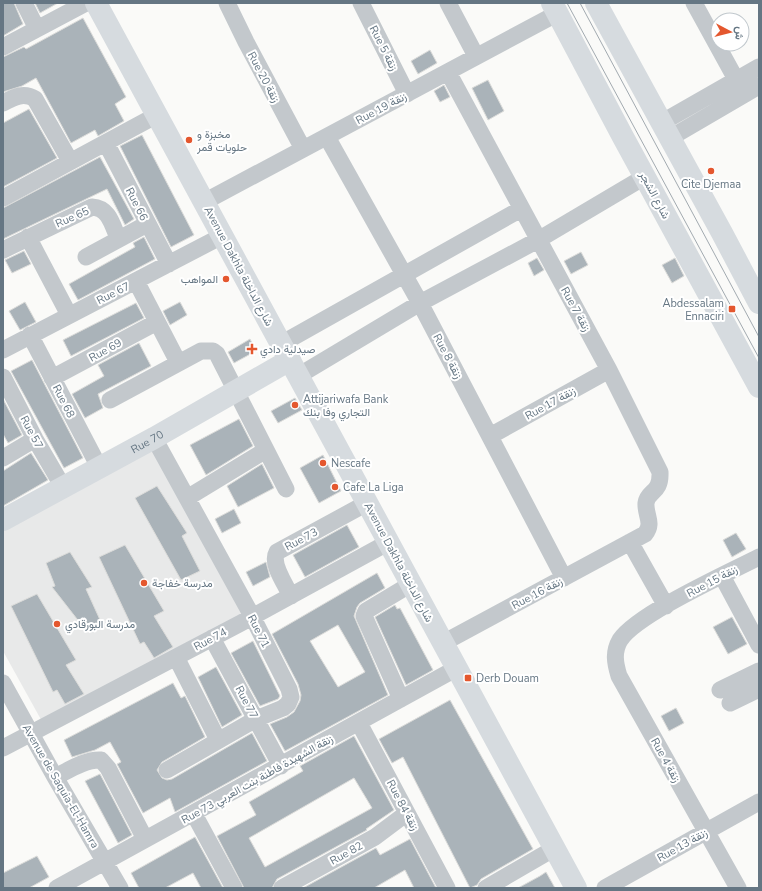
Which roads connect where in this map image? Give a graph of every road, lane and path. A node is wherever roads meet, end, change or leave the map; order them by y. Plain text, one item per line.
1 (24, 3) edge
2 (86, 3) edge
3 (96, 3) edge
4 (227, 3) edge
5 (361, 3) edge
6 (448, 3) edge
7 (596, 3) edge
8 (694, 3) edge
9 (555, 8) edge
10 (37, 29) junction
11 (3, 47) edge
12 (476, 56) junction
13 (759, 67) edge
14 (448, 72) junction
15 (736, 79) junction
16 (752, 90) edge
17 (407, 94) junction
18 (3, 103) edge
19 (157, 115) junction
20 (666, 131) junction
21 (327, 137) junction
22 (106, 143) junction
23 (303, 149) junction
24 (70, 161) junction
25 (646, 176) junction
26 (3, 198) edge
27 (204, 202) junction
28 (521, 209) junction
29 (147, 224) junction
30 (222, 236) junction
31 (28, 237) junction
32 (118, 238) junction
33 (538, 240) junction
34 (7, 248) edge
35 (86, 257) dead end
36 (169, 264) junction
37 (404, 274) junction
38 (136, 281) junction
39 (420, 303) junction
40 (759, 303) edge
41 (69, 315) junction
42 (157, 322) junction
43 (30, 335) junction
44 (3, 350) edge
45 (290, 360) junction
46 (178, 362) junction
47 (610, 370) junction
48 (3, 377) edge
49 (52, 378) junction
50 (759, 387) edge
51 (235, 392) junction
52 (110, 400) dead end
53 (490, 436) junction
54 (154, 438) junction
55 (35, 439) junction
56 (266, 450) junction
57 (3, 458) edge
58 (99, 467) junction
59 (63, 487) junction
60 (286, 489) dead end
61 (187, 498) junction
62 (367, 503) junction
63 (3, 520) edge
64 (389, 542) junction
65 (630, 542) junction
66 (759, 557) edge
67 (722, 576) junction
68 (564, 578) junction
69 (412, 584) junction
70 (291, 596) junction
71 (666, 606) junction
72 (252, 616) junction
73 (629, 630) joint
74 (212, 638) junction
75 (443, 643) junction
76 (759, 645) edge
77 (176, 656) junction
78 (457, 668) junction
79 (759, 671) edge
80 (4, 688) edge
81 (759, 689) edge
82 (401, 699) junction
83 (256, 720) junction
84 (359, 723) junction
85 (30, 732) junction
86 (218, 740) junction
87 (3, 748) edge
88 (281, 766) junction
89 (167, 770) dead end
90 (55, 777) junction
91 (759, 802) edge
92 (407, 813) junction
93 (194, 814) junction
94 (706, 831) junction
95 (145, 839) junction
96 (555, 848) junction
97 (105, 863) junction
98 (57, 888) edge
99 (120, 888) edge
100 (234, 888) edge
101 (282, 888) edge
102 (447, 888) edge
103 (486, 888) edge
104 (576, 888) edge
105 (605, 888) edge
106 (738, 888) edge

1 - 10 street
2 - 10 street
3 - 19 street, Avenue Dakhla شارع الداخلة
4 - 23 street, Rue 20 زنقة
5 - 17 street, Rue 5 زنقة
6 - 12 street
7 - 20 street
8 - 15 street
9 - 12 street, Rue 19 زنقة
9 - 25 street, شارع الشجر
10 - 11 street
12 - 14 street, Rue 19 زنقة
13 - 15 street
14 - 17 street, Rue 19 زنقة
14 - 28 street, Rue 7 زنقة
15 - 16 street
15 - 20 street
16 - 20 street
17 - 21 street, Rue 19 زنقة
18 - 24 street
19 - 22 street
19 - 27 street, Avenue Dakhla شارع الداخلة
20 - 40 street
21 - 23 street, Rue 19 زنقة
21 - 37 street, Rue 8 زنقة
22 - 24 street
22 - 29 street, Rue 66
23 - 27 street, Rue 19 زنقة
24 - 26 street
25 - 33 street
25 - 50 street, شارع الشجر
27 - 30 street, Avenue Dakhla شارع الداخلة
28 - 33 street, Rue 7 زنقة
28 - 37 street
29 - 32 street
29 - 36 street, Rue 66
30 - 36 street, Rue 67
30 - 45 street, Avenue Dakhla شارع الداخلة
31 - 32 street, Rue 65
31 - 34 street, Rue 65
31 - 41 street
32 - 35 street
33 - 39 street
33 - 47 street, Rue 7 زنقة
36 - 38 street, Rue 67
37 - 39 street, Rue 8 زنقة
37 - 45 street
38 - 41 street, Rue 67
38 - 42 street
39 - 45 street
39 - 53 street, Rue 8 زنقة
41 - 43 street, Rue 67
42 - 46 street
42 - 49 street, Rue 69
43 - 44 street, Rue 67
43 - 49 street, Rue 68
45 - 51 street, Rue 70
45 - 62 street, Avenue Dakhla شارع الداخلة
46 - 51 street
46 - 52 street
47 - 53 street, Rue 17 زنقة
47 - 65 street, Rue 7 زنقة
48 - 55 street, Rue 57
49 - 58 street, Rue 68
51 - 54 street, Rue 70
51 - 56 street
53 - 68 street, Rue 8 زنقة
54 - 58 street, Rue 70
54 - 61 street, Rue 71
55 - 57 street
55 - 59 street, Rue 57
56 - 60 street
56 - 61 street
58 - 59 street, Rue 70
59 - 63 street, Rue 70
61 - 72 street, Rue 71
62 - 64 street, Avenue Dakhla شارع الداخلة
62 - 70 street, Rue 73
64 - 69 street, Avenue Dakhla شارع الداخلة
64 - 70 street, Rue 74
65 - 68 street, Rue 16 زنقة
65 - 71 street
66 - 67 street, Rue 15 زنقة
67 - 71 street, Rue 15 زنقة
67 - 76 street
68 - 75 street, Rue 16 زنقة
69 - 75 street, Avenue Dakhla شارع الداخلة
69 - 82 street
70 - 72 street, Rue 74
71 - 73 street, Rue 15 زنقة
72 - 74 street, Rue 74
72 - 83 street, Rue 71
73 - 94 street, Rue 4 زنقة
74 - 77 street, Rue 74
74 - 83 street, Rue 77
75 - 78 street, Avenue Dakhla شارع الداخلة
77 - 85 street, Rue 74
77 - 86 street
78 - 82 street, Rue 73 زنقة الشهيدة فاطنة بنت العربي
78 - 96 street, Avenue Dakhla شارع الداخلة
79 - 81 street
80 - 85 street, Avenue de Saquia-El-Hamra
82 - 84 street, Rue 73 زنقة الشهيدة فاطنة بنت العربي
83 - 86 street, Rue 71
83 - 88 street, Rue 77
84 - 88 street, Rue 73 زنقة الشهيدة فاطنة بنت العربي
84 - 92 street, Rue 84 زنقة
85 - 87 street, Rue 74
85 - 90 street, Avenue de Saquia-El-Hamra
86 - 89 street, Rue 71
88 - 93 street, Rue 73 زنقة الشهيدة فاطنة بنت العربي
90 - 95 street
90 - 97 street, Avenue de Saquia-El-Hamra
91 - 94 street, Rue 13 زنقة
92 - 101 street, Rue 82
92 - 102 street, Rue 84 زنقة
93 - 95 street, Rue 73 زنقة الشهيدة فاطنة بنت العربي
93 - 100 street
94 - 105 street, Rue 13 زنقة
94 - 106 street, Rue 4 زنقة
95 - 97 street, Rue 73 زنقة الشهيدة فاطنة بنت العربي
96 - 103 street
96 - 104 street, Avenue Dakhla شارع الداخلة
97 - 98 street, Rue 73 زنقة الشهيدة فاطنة بنت العربي
97 - 99 street, Avenue de Saquia-El-Hamra

